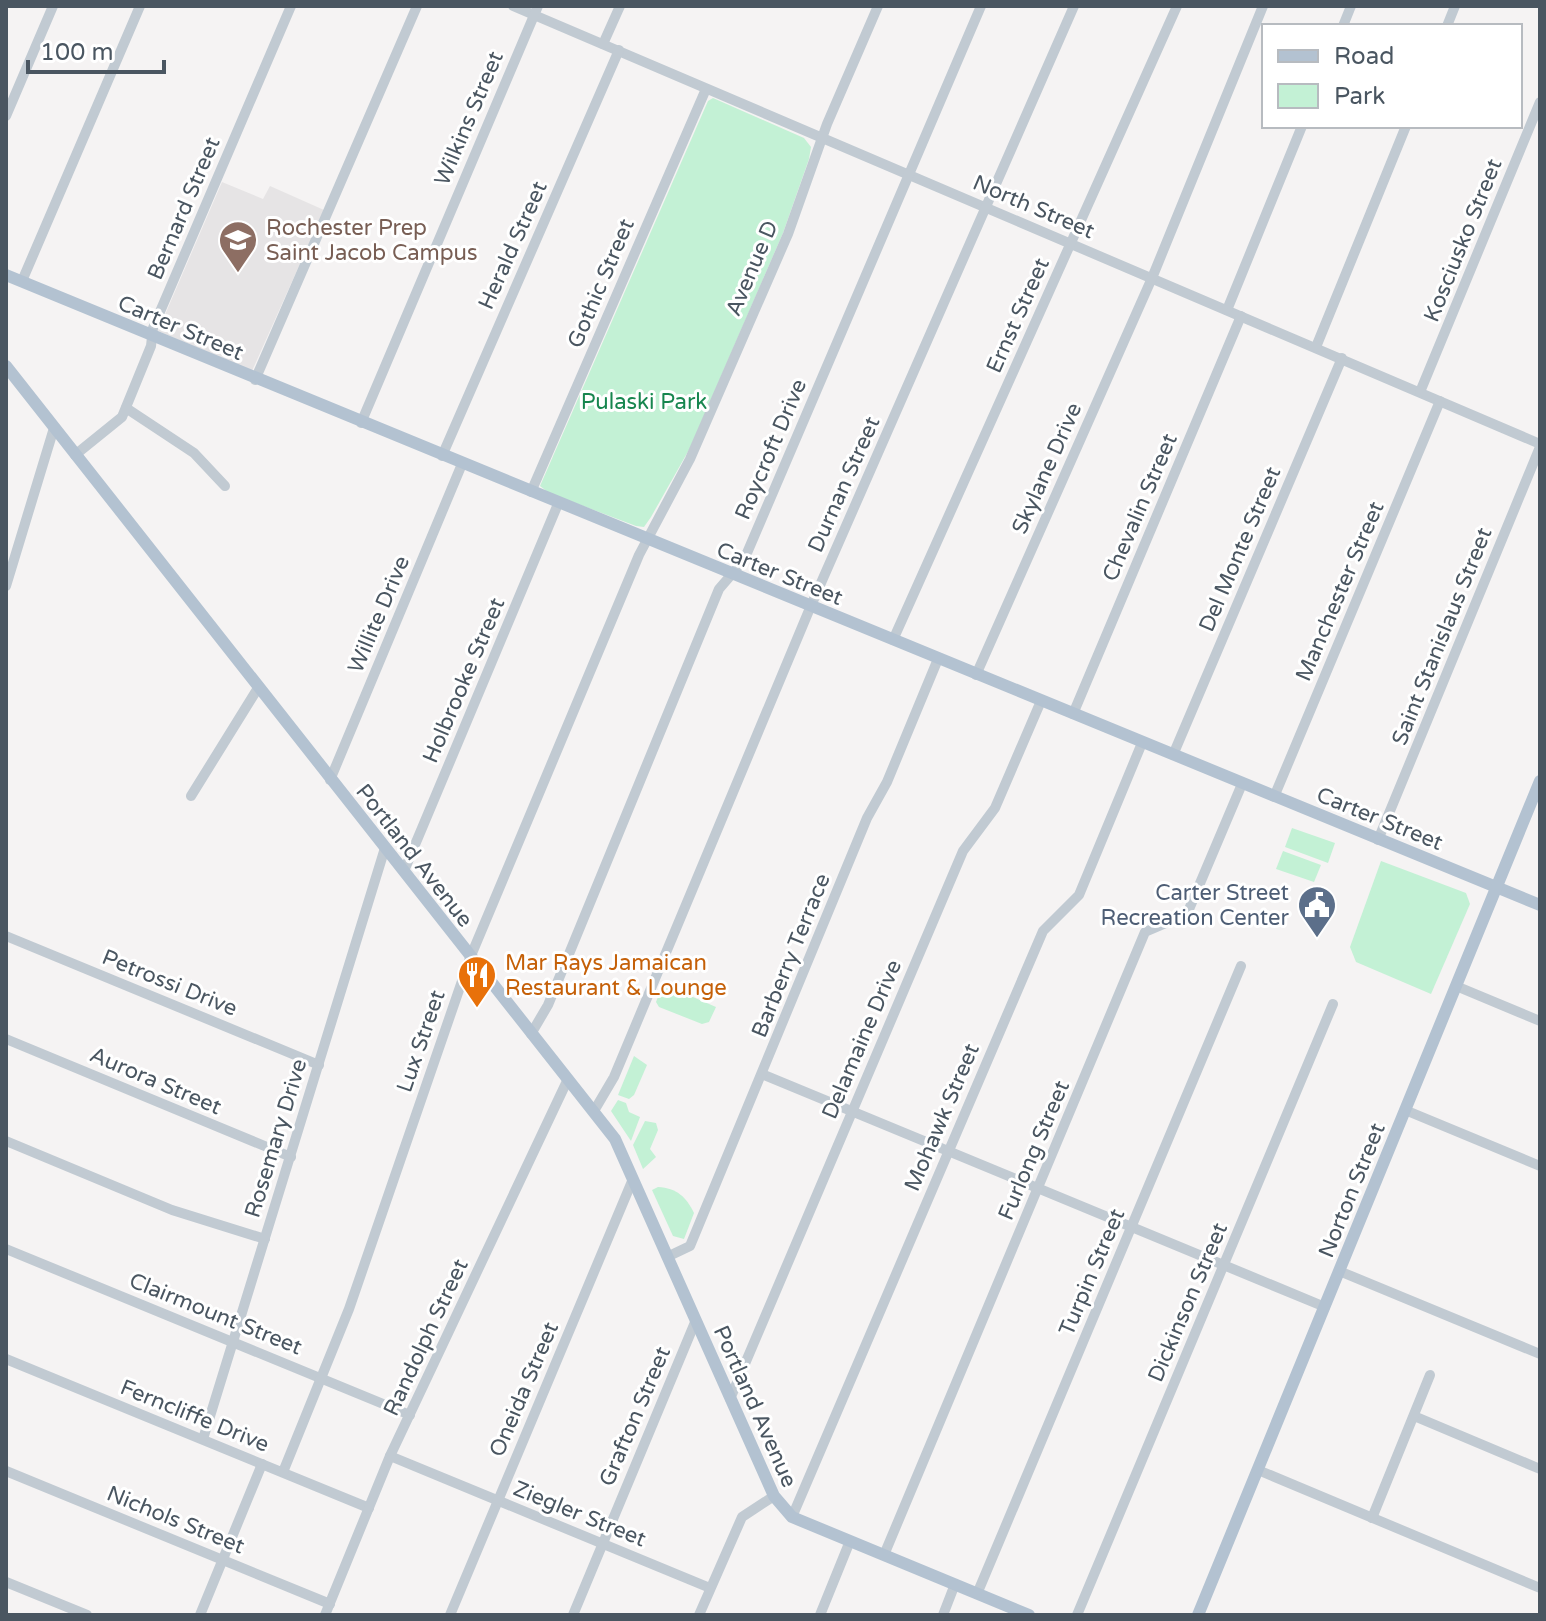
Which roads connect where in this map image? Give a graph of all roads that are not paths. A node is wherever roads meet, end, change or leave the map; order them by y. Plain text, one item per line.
1 (53, 6) edge
2 (140, 6) edge
3 (291, 6) edge
4 (417, 6) edge
5 (513, 6) edge
6 (620, 6) edge
7 (878, 6) edge
8 (981, 6) edge
9 (1074, 6) edge
10 (1177, 6) edge
11 (1263, 6) edge
12 (536, 10) edge
13 (603, 44) junction
14 (619, 50) junction
15 (706, 89) junction
16 (1540, 102) edge
17 (6, 116) edge
18 (1301, 128) edge
19 (1405, 128) edge
20 (821, 138) junction
21 (908, 174) junction
22 (987, 208) junction
23 (1070, 244) junction
24 (6, 275) edge
25 (1152, 278) junction
26 (22, 281) junction
27 (1227, 310) junction
28 (1241, 316) junction
29 (152, 337) junction
30 (1316, 347) junction
31 (1342, 358) junction
32 (7, 371) edge
33 (255, 380) junction
34 (1420, 392) junction
35 (1440, 401) junction
36 (126, 408) junction
37 (361, 423) junction
38 (54, 428) junction
39 (1540, 445) edge
40 (75, 455) junction
41 (442, 456) junction
42 (462, 464) junction
43 (225, 486) dead end
44 (531, 492) junction
45 (558, 504) junction
46 (646, 540) junction
47 (731, 575) junction
48 (6, 586) edge
49 (810, 608) junction
50 (893, 640) junction
51 (938, 659) junction
52 (976, 675) junction
53 (258, 688) junction
54 (1041, 701) junction
55 (1073, 714) junction
56 (1142, 743) junction
57 (1173, 755) junction
58 (330, 780) junction
59 (1540, 782) edge
60 (1242, 784) junction
61 (191, 796) dead end
62 (1274, 797) junction
63 (1378, 840) junction
64 (385, 848) junction
65 (404, 871) junction
66 (1497, 887) junction
67 (1540, 905) edge
68 (6, 936) edge
69 (470, 958) junction
70 (1241, 966) dead end
71 (1456, 986) junction
72 (1333, 1004) dead end
73 (1540, 1021) edge
74 (531, 1034) junction
75 (6, 1039) edge
76 (319, 1065) junction
77 (762, 1074) junction
78 (568, 1079) junction
79 (1405, 1110) junction
80 (594, 1111) junction
81 (852, 1111) junction
82 (6, 1141) edge
83 (948, 1151) junction
84 (291, 1157) junction
85 (1540, 1166) edge
86 (633, 1179) junction
87 (1038, 1188) junction
88 (1131, 1227) junction
89 (265, 1239) junction
90 (6, 1249) edge
91 (669, 1256) junction
92 (1224, 1265) junction
93 (1339, 1271) junction
94 (1325, 1307) junction
95 (696, 1320) junction
96 (233, 1342) junction
97 (1540, 1354) edge
98 (6, 1359) edge
99 (1430, 1375) dead end
100 (321, 1379) junction
101 (730, 1399) junction
102 (410, 1415) junction
103 (1414, 1416) junction
104 (203, 1439) junction
105 (390, 1456) junction
106 (262, 1464) junction
107 (1540, 1469) edge
108 (1258, 1470) junction
109 (6, 1471) edge
110 (283, 1472) junction
111 (774, 1496) junction
112 (498, 1501) junction
113 (369, 1508) junction
114 (792, 1517) junction
115 (1372, 1518) junction
116 (850, 1541) junction
117 (603, 1544) junction
118 (884, 1555) junction
119 (222, 1560) junction
120 (6, 1582) edge
121 (955, 1584) junction
122 (710, 1588) junction
123 (1540, 1588) edge
124 (977, 1594) junction
125 (330, 1604) junction
126 (87, 1615) edge
127 (200, 1615) edge
128 (325, 1615) edge
129 (450, 1615) edge
130 (573, 1615) edge
131 (699, 1615) edge
132 (820, 1615) edge
133 (943, 1615) edge
134 (1029, 1615) edge
135 (1077, 1615) edge
136 (1198, 1615) edge

1 - 17 street
2 - 26 street
3 - 29 street, Bernard Street
4 - 33 street
5 - 12 street, North Street
6 - 13 street
7 - 20 street, Avenue D
8 - 21 street, Roycroft Drive
9 - 22 street, Durnan Street
10 - 23 street, Ernst Street
11 - 25 street, Skylane Drive
12 - 13 street, North Street
12 - 37 street, Wilkins Street
13 - 14 street, North Street
14 - 15 street, North Street
14 - 41 street, Herald Street
15 - 20 street, North Street
15 - 44 street, Gothic Street
16 - 34 street, Kosciusko Street
18 - 27 street
19 - 30 street
20 - 21 street, North Street
20 - 46 street, Avenue D
21 - 22 street, North Street
21 - 47 street, Roycroft Drive
22 - 23 street, North Street
22 - 49 street, Durnan Street
23 - 25 street, North Street
23 - 50 street, Ernst Street
24 - 26 main road, Carter Street
25 - 27 street, North Street
25 - 52 street, Skylane Drive
26 - 29 main road, Carter Street
27 - 28 street, North Street
28 - 30 street, North Street
28 - 55 street, Chevalin Street
29 - 33 main road, Carter Street
29 - 36 street, Bernard Street
30 - 31 street, North Street
31 - 34 street, North Street
31 - 57 street, Del Monte Street
32 - 38 main road, Portland Avenue
33 - 37 main road, Carter Street
34 - 35 street, North Street
35 - 39 street, North Street
35 - 62 street, Manchester Street
36 - 40 street, Bernard Street
36 - 43 street
37 - 41 main road, Carter Street
38 - 40 main road, Portland Avenue
38 - 48 street
39 - 63 street, Saint Stanislaus Street
40 - 53 main road, Portland Avenue
41 - 42 main road, Carter Street
42 - 44 main road, Carter Street
42 - 58 street, Willite Drive
44 - 45 main road, Carter Street
45 - 46 main road, Carter Street
45 - 65 street, Holbrooke Street
46 - 47 main road, Carter Street
46 - 69 street, Lux Street
47 - 49 main road, Carter Street
47 - 74 street, Roycroft Drive
49 - 50 main road, Carter Street
49 - 80 street, Durnan Street
50 - 51 main road, Carter Street
51 - 52 main road, Carter Street
51 - 77 street, Barberry Terrace
52 - 54 main road, Carter Street
53 - 58 main road, Portland Avenue
53 - 61 street
54 - 55 main road, Carter Street
54 - 81 street, Delamaine Drive
55 - 56 main road, Carter Street
56 - 57 main road, Carter Street
56 - 83 street, Mohawk Street
57 - 60 main road, Carter Street
58 - 64 main road, Portland Avenue
59 - 66 main road, Norton Street
60 - 62 main road, Carter Street
60 - 87 street, Furlong Street
62 - 63 main road, Carter Street
63 - 66 main road, Carter Street
64 - 65 main road, Portland Avenue
64 - 76 street, Rosemary Drive
65 - 69 main road, Portland Avenue
66 - 67 main road, Carter Street
66 - 71 main road, Norton Street
68 - 76 street, Petrossi Drive
69 - 74 main road, Portland Avenue
69 - 100 street, Lux Street
70 - 88 street, Turpin Street
71 - 73 street
71 - 79 main road, Norton Street
72 - 92 street, Dickinson Street
74 - 78 main road, Portland Avenue
75 - 84 street, Aurora Street
76 - 84 street, Rosemary Drive
77 - 81 street
77 - 91 street, Barberry Terrace
78 - 80 main road, Portland Avenue
78 - 102 street, Randolph Street
79 - 85 street
79 - 93 main road, Norton Street
80 - 86 main road, Portland Avenue
81 - 83 street
81 - 101 street, Delamaine Drive
82 - 89 street
83 - 87 street
83 - 114 street, Mohawk Street
84 - 89 street, Rosemary Drive
86 - 91 main road, Portland Avenue
86 - 112 street, Oneida Street
87 - 88 street
87 - 118 street, Furlong Street
88 - 92 street
88 - 124 street, Turpin Street
89 - 96 street, Rosemary Drive
90 - 96 street, Clairmount Street
91 - 95 main road, Portland Avenue
92 - 94 street
92 - 135 street, Dickinson Street
93 - 94 main road, Norton Street
93 - 97 street
94 - 108 main road, Norton Street
95 - 101 main road, Portland Avenue
95 - 117 street, Grafton Street
96 - 100 street, Clairmount Street
96 - 104 street, Rosemary Drive
98 - 104 street, Ferncliffe Drive
99 - 103 street
100 - 102 street, Clairmount Street
100 - 110 street, Lux Street
101 - 111 main road, Portland Avenue
102 - 105 street, Randolph Street
103 - 107 street
103 - 115 street
104 - 106 street, Ferncliffe Drive
105 - 112 street, Ziegler Street
105 - 113 street, Randolph Street
106 - 110 street, Ferncliffe Drive
106 - 119 street
108 - 115 street
108 - 136 main road, Norton Street
109 - 119 street, Nichols Street
110 - 113 street, Ferncliffe Drive
111 - 114 main road, Portland Avenue
111 - 122 street
112 - 117 street, Ziegler Street
112 - 129 street, Oneida Street
113 - 125 street, Randolph Street
114 - 116 main road, Portland Avenue
115 - 123 street
116 - 118 main road, Portland Avenue
116 - 132 street
117 - 122 street, Ziegler Street
117 - 130 street, Grafton Street
118 - 121 main road, Portland Avenue
119 - 125 street, Nichols Street
119 - 127 street
120 - 126 street
121 - 124 main road, Portland Avenue
121 - 133 street
122 - 131 street
124 - 134 main road, Portland Avenue
125 - 128 street, Randolph Street

